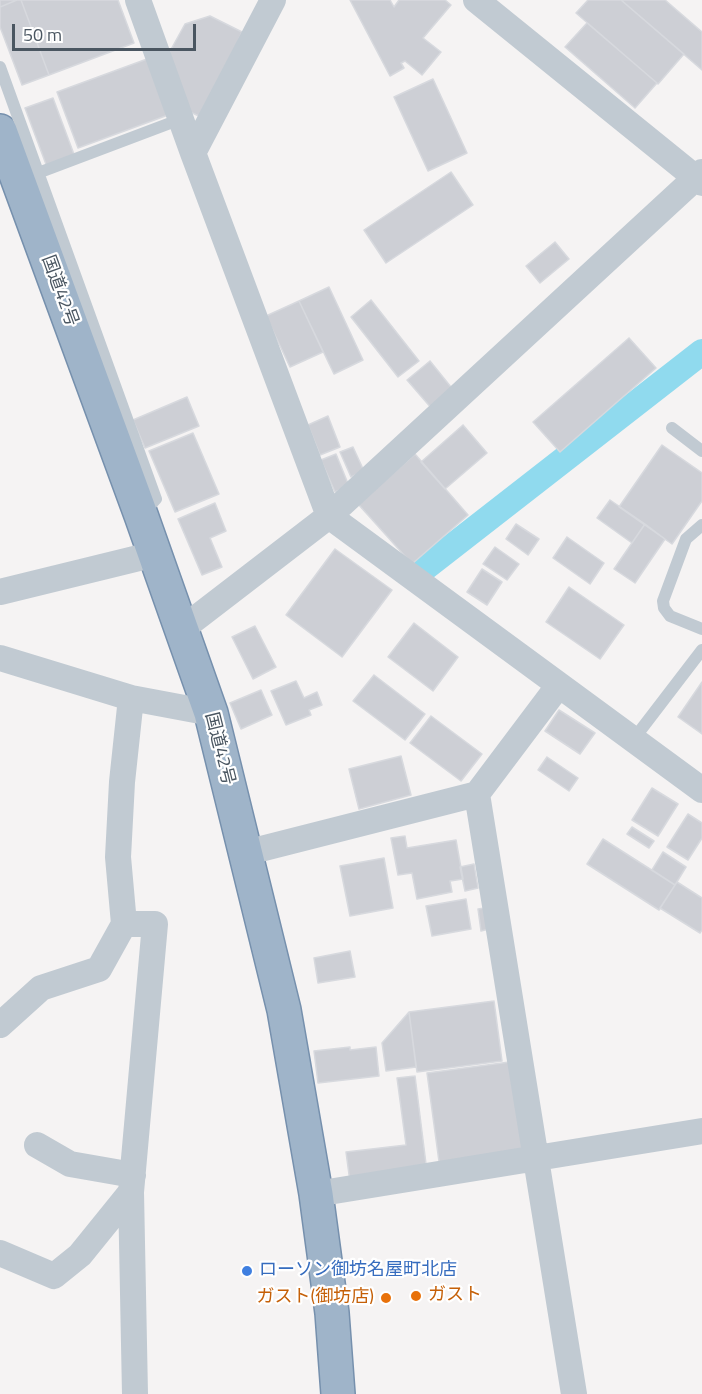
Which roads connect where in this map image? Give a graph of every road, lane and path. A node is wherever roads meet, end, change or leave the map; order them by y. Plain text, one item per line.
1 (138, 0) edge
2 (273, 0) edge
3 (476, 0) edge
4 (0, 67) edge
5 (181, 119) junction
6 (0, 131) edge
7 (193, 153) junction
8 (38, 173) junction
9 (700, 178) edge
10 (672, 428) dead end
11 (702, 451) edge
12 (141, 515) junction
13 (329, 516) junction
14 (702, 525) edge
15 (155, 554) junction
16 (0, 592) edge
17 (182, 629) junction
18 (702, 629) edge
19 (702, 650) edge
20 (0, 658) edge
21 (559, 685) junction
22 (131, 698) junction
23 (211, 713) junction
24 (633, 740) junction
25 (702, 790) edge
26 (477, 794) junction
27 (245, 853) junction
28 (124, 924) junction
29 (0, 1024) edge
30 (702, 1131) edge
31 (37, 1144) dead end
32 (535, 1159) junction
33 (132, 1184) junction
34 (316, 1194) junction
35 (0, 1254) edge
36 (135, 1394) edge
37 (338, 1394) edge
38 (574, 1394) edge

1 - 5 street
2 - 7 street
3 - 9 street
4 - 8 lane
5 - 7 street
5 - 8 lane
6 - 12 highway, 国道42号
7 - 13 street
8 - 12 lane
9 - 13 street
10 - 11 lane
12 - 15 highway, 国道42号
13 - 17 street
13 - 21 street
14 - 18 lane
15 - 16 street
15 - 17 highway, 国道42号
17 - 23 highway, 国道42号
19 - 24 lane
20 - 22 street
21 - 24 street
21 - 26 street
22 - 23 street
22 - 28 street
23 - 27 highway, 国道42号
24 - 25 street
26 - 27 street
26 - 32 street
27 - 34 highway, 国道42号
28 - 29 street
28 - 33 street
30 - 32 street
31 - 33 street
32 - 34 street
32 - 38 street
33 - 35 street
33 - 36 street
34 - 37 highway, 国道42号

